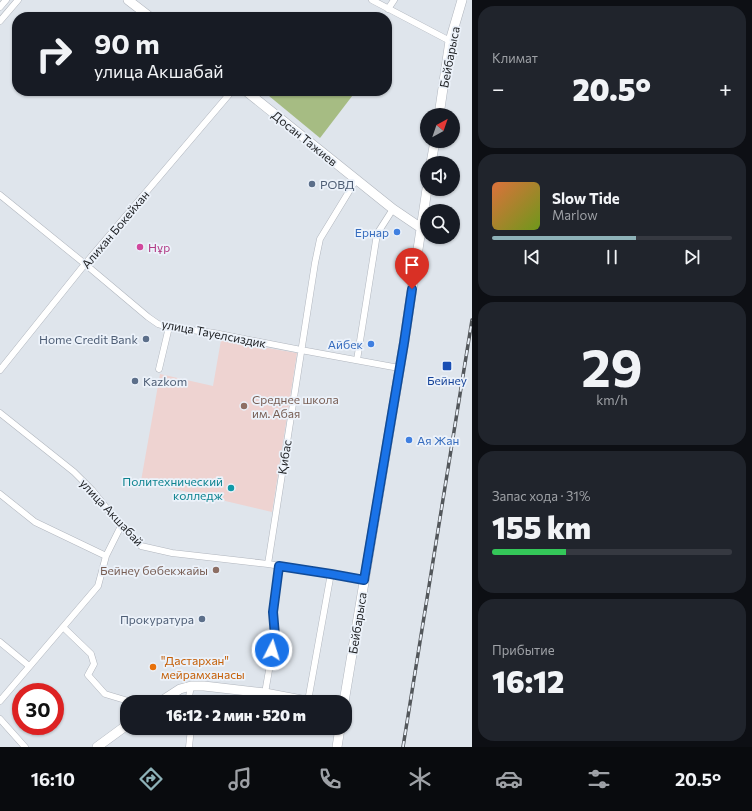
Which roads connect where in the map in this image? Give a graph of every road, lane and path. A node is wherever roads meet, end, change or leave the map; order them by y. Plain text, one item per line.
1 (6, 0) edge
2 (18, 0) edge
3 (128, 0) edge
4 (372, 0) edge
5 (394, 0) edge
6 (462, 0) edge
7 (0, 8) edge
8 (388, 9) junction
9 (144, 12) edge
10 (0, 21) edge
11 (450, 41) junction
12 (228, 96) edge
13 (252, 96) edge
14 (440, 108) edge
15 (356, 180) junction
16 (0, 195) edge
17 (393, 209) junction
18 (420, 227) edge
19 (420, 235) edge
20 (85, 264) junction
21 (169, 327) junction
22 (301, 350) junction
23 (356, 360) junction
24 (399, 368) junction
25 (159, 369) dead end
26 (0, 370) edge
27 (0, 413) edge
28 (0, 494) edge
29 (122, 526) junction
30 (106, 556) junction
31 (268, 564) junction
32 (279, 566) junction
33 (331, 574) junction
34 (364, 580) junction
35 (63, 627) junction
36 (0, 642) edge
37 (29, 666) junction
38 (191, 686) junction
39 (265, 693) junction
40 (171, 695) edge
41 (189, 695) edge
42 (275, 695) edge
43 (311, 695) edge
44 (345, 695) edge
45 (120, 698) edge
46 (0, 701) edge
47 (0, 719) edge
48 (120, 730) edge
49 (190, 735) edge
50 (339, 735) edge
51 (25, 747) edge
52 (97, 747) edge
53 (189, 747) edge
54 (337, 747) edge

1 - 7 street
2 - 10 street
3 - 9 street
4 - 8 street
5 - 8 street
6 - 11 street, Бейбарыса
8 - 11 street
11 - 14 street, Бейбарыса
12 - 20 street, Алихан Бокейхан
13 - 15 street, Досан Тажиев
15 - 17 street, Досан Тажиев
15 - 22 street, Қибас
16 - 20 street, улица Тауелсиздик
17 - 18 street, Досан Тажиев
17 - 23 street
19 - 24 street, Бейбарыса
20 - 21 street, улица Тауелсиздик
20 - 26 street, Алихан Бокейхан
21 - 22 street, улица Тауелсиздик
21 - 25 street
22 - 23 street, улица Тауелсиздик
22 - 31 street, Қибас
23 - 24 street, улица Тауелсиздик
24 - 34 street, Бейбарыса
27 - 29 street, улица Акшабай
28 - 30 street
29 - 30 street
29 - 31 street, улица Акшабай
30 - 35 street
31 - 32 street, улица Акшабай
32 - 33 street, улица Акшабай
32 - 39 street
33 - 34 street, улица Акшабай
33 - 43 street
34 - 44 street, Бейбарыса
35 - 37 street
35 - 45 street
36 - 37 street
37 - 46 street
38 - 39 street
38 - 40 street
38 - 41 street
39 - 42 street
47 - 51 street
48 - 52 street
49 - 53 street
50 - 54 street

